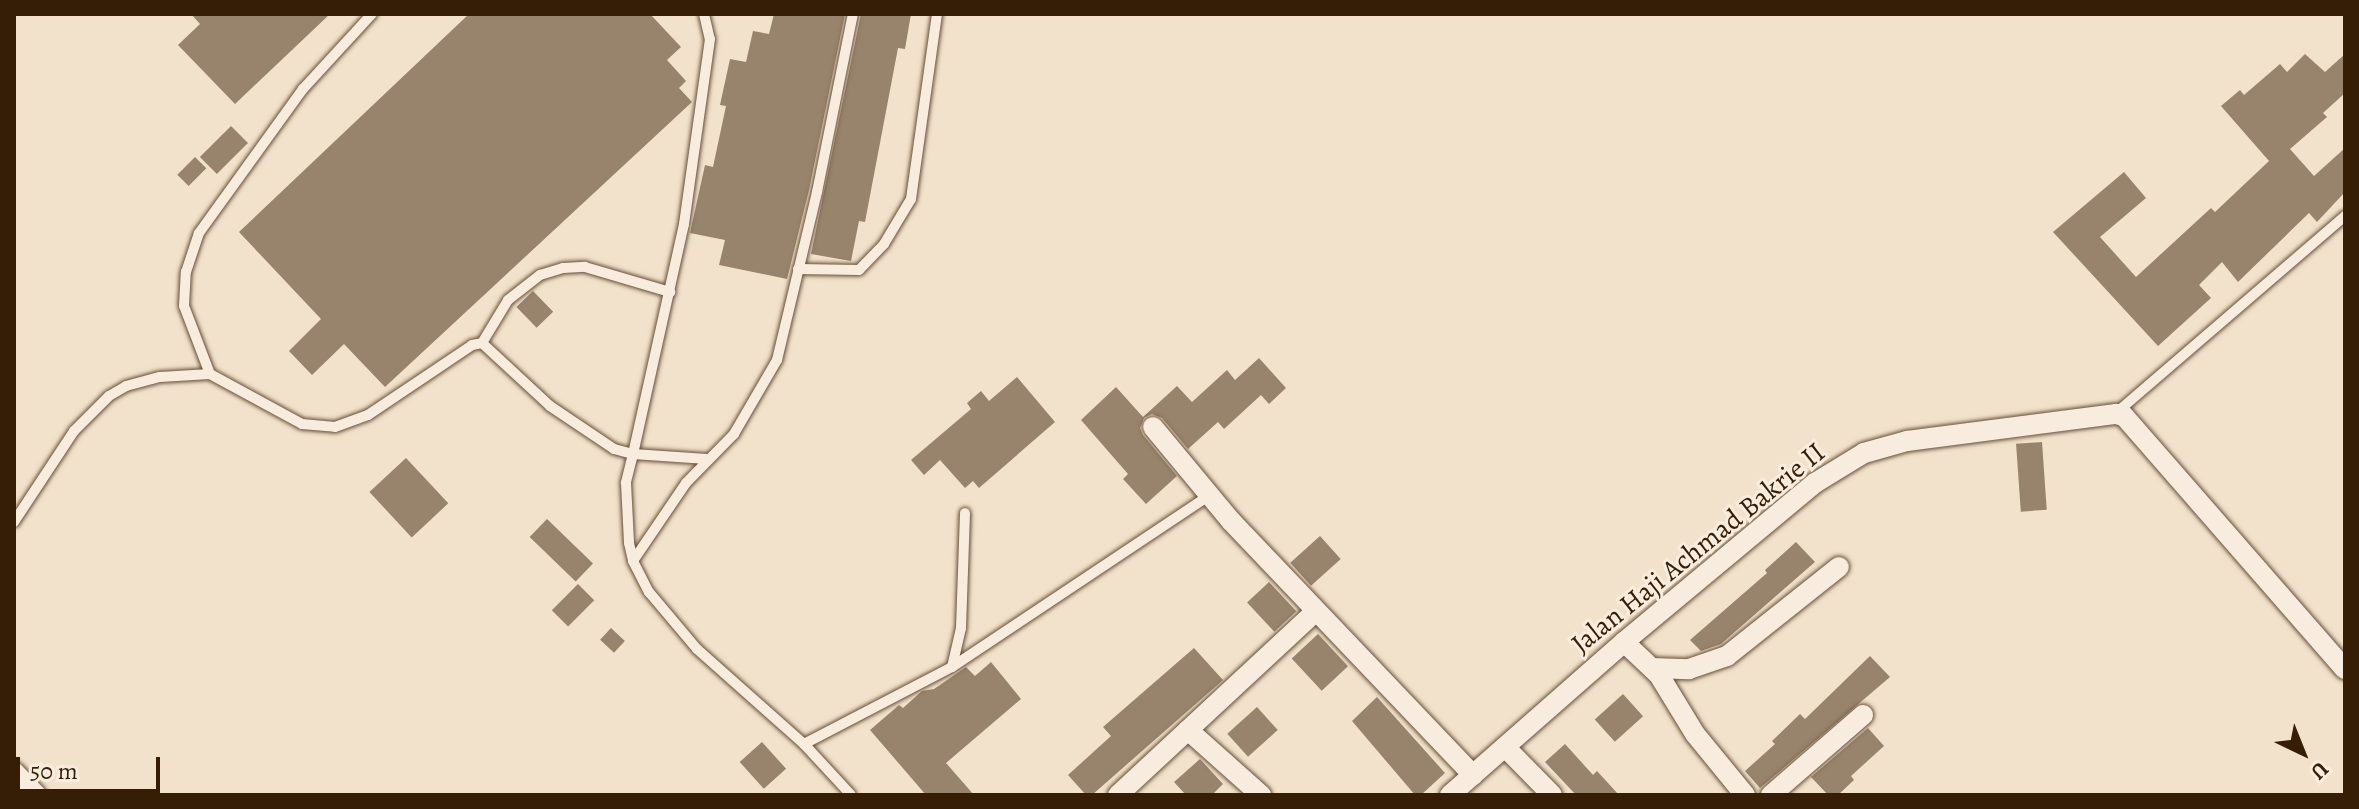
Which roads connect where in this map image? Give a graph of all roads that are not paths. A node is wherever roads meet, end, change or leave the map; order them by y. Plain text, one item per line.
1 (372, 14) edge
2 (704, 14) edge
3 (853, 14) edge
4 (937, 14) edge
5 (2345, 216) edge
6 (798, 269) junction
7 (670, 292) junction
8 (482, 343) junction
9 (210, 374) junction
10 (2116, 414) junction
11 (1153, 427) dead end
12 (633, 454) junction
13 (707, 459) junction
14 (1210, 495) junction
15 (965, 513) dead end
16 (14, 522) edge
17 (633, 561) junction
18 (1839, 567) dead end
19 (1316, 611) junction
20 (1624, 642) junction
21 (952, 667) junction
22 (1652, 668) junction
23 (2345, 669) edge
24 (1863, 715) dead end
25 (1188, 730) junction
26 (804, 744) junction
27 (1505, 747) junction
28 (14, 772) edge
29 (1473, 775) junction
30 (36, 795) edge
31 (851, 795) edge
32 (1118, 795) edge
33 (1261, 795) edge
34 (1450, 795) edge
35 (1552, 795) edge
36 (1745, 795) edge
37 (1771, 795) edge

1 - 9 lane
2 - 7 lane
3 - 6 lane
4 - 6 lane
5 - 10 lane
6 - 13 lane
7 - 8 lane
7 - 12 lane
8 - 9 lane
8 - 12 lane
9 - 16 lane
10 - 20 street, Jalan Haji Achmad Bakrie II
10 - 23 street
11 - 14 street
12 - 13 lane
12 - 17 lane
13 - 17 lane
14 - 19 street
14 - 21 lane
15 - 21 lane
17 - 26 lane
18 - 22 street
19 - 25 street
19 - 29 street
20 - 22 street
20 - 27 street, Jalan Haji Achmad Bakrie II
21 - 26 lane
22 - 36 street
24 - 37 street
25 - 32 street
25 - 33 street
26 - 31 lane
27 - 29 street, Jalan Haji Achmad Bakrie II
27 - 35 street
28 - 30 street
29 - 34 street, Jalan Haji Achmad Bakrie II

